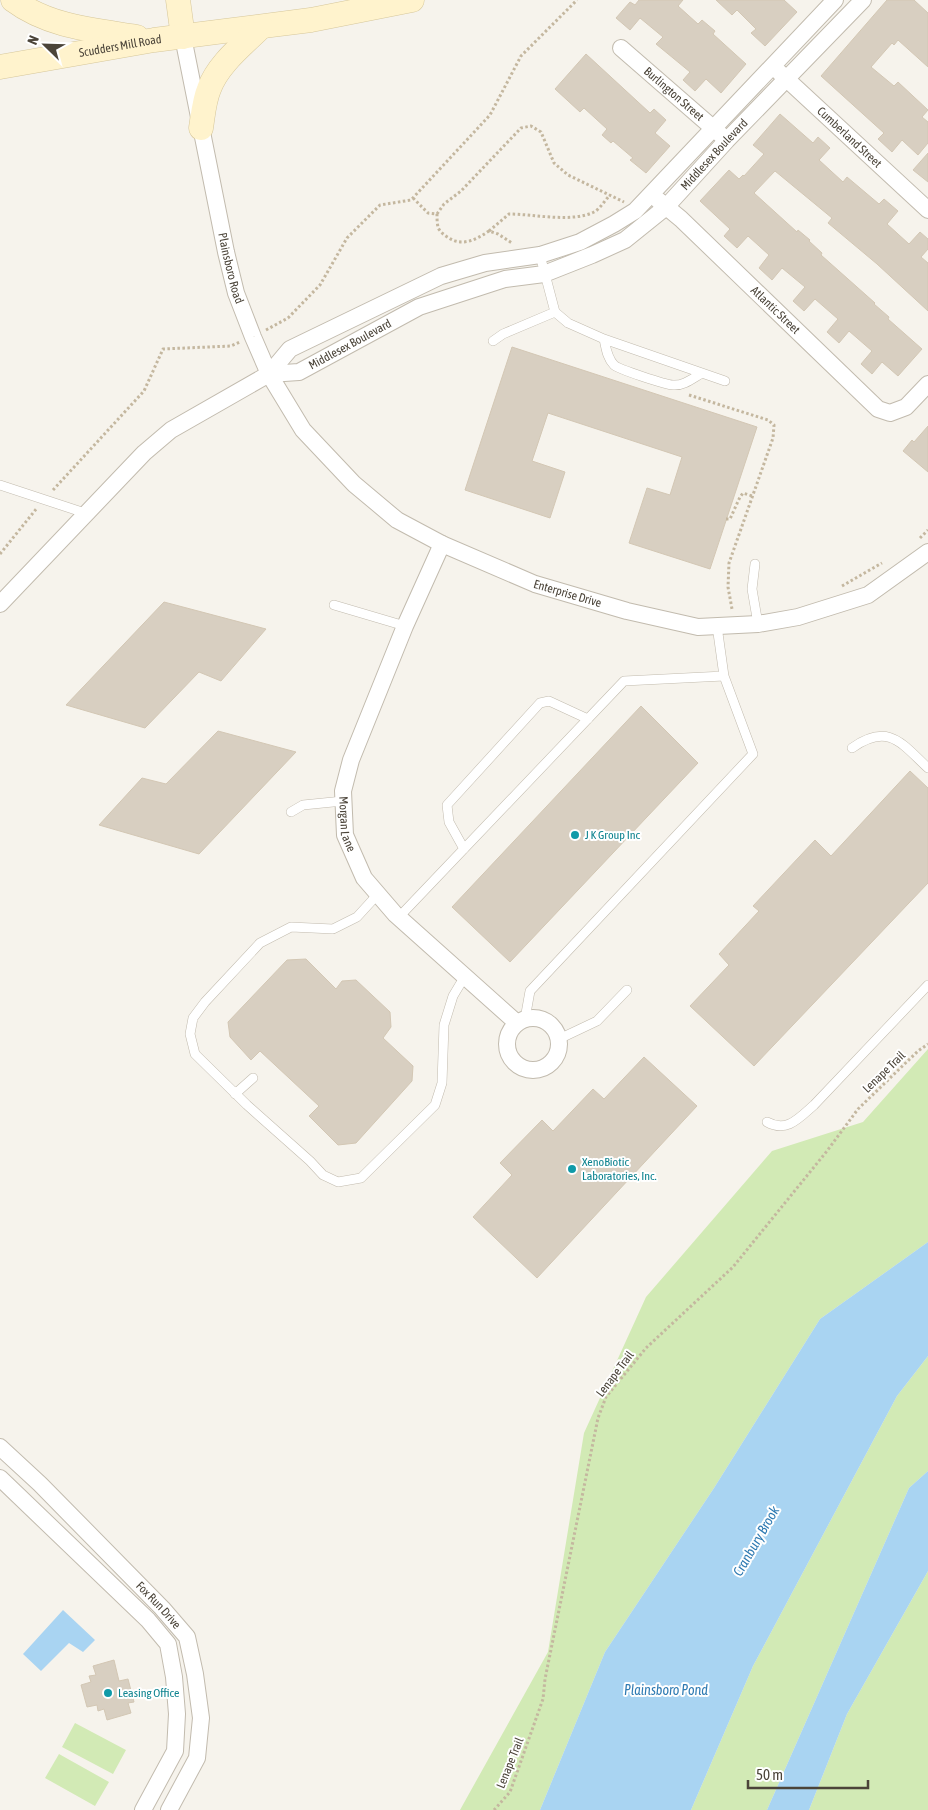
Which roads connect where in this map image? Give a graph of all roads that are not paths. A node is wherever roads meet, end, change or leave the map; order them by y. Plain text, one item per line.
1 (13, 0) edge
2 (178, 0) edge
3 (412, 0) edge
4 (863, 0) edge
5 (831, 1) edge
6 (846, 17) junction
7 (261, 27) junction
8 (183, 36) junction
9 (154, 40) junction
10 (621, 48) dead end
11 (772, 66) junction
12 (0, 67) edge
13 (786, 79) junction
14 (201, 128) junction
15 (712, 128) junction
16 (727, 140) junction
17 (651, 194) junction
18 (666, 207) junction
19 (928, 210) edge
20 (540, 255) junction
21 (544, 274) junction
22 (555, 312) junction
23 (604, 339) junction
24 (494, 340) dead end
25 (702, 373) junction
26 (269, 374) junction
27 (725, 381) dead end
28 (928, 384) edge
29 (0, 485) edge
30 (85, 513) junction
31 (442, 544) junction
32 (922, 547) edge
33 (755, 564) dead end
34 (0, 604) edge
35 (334, 605) dead end
36 (758, 624) junction
37 (404, 626) junction
38 (717, 626) junction
39 (724, 676) junction
40 (588, 719) junction
41 (852, 748) dead end
42 (928, 768) edge
43 (344, 801) junction
44 (291, 812) dead end
45 (464, 849) junction
46 (378, 894) junction
47 (399, 917) junction
48 (465, 976) junction
49 (928, 985) edge
50 (627, 990) dead end
51 (521, 1021) junction
52 (559, 1039) junction
53 (254, 1078) dead end
54 (235, 1094) junction
55 (767, 1122) dead end
56 (0, 1447) edge
57 (0, 1478) edge
58 (143, 1810) edge
59 (169, 1810) edge

1 - 9 street
2 - 8 street
3 - 7 street
4 - 6 street, Middlesex Boulevard
5 - 6 street
5 - 11 street, Middlesex Boulevard
6 - 13 street, Middlesex Boulevard
7 - 8 street
7 - 14 street
8 - 9 street, Scudders Mill Road
8 - 14 street, Plainsboro Road
9 - 12 street, Scudders Mill Road
10 - 15 street, Burlington Street
11 - 13 street, Cumberland Street
11 - 15 street, Middlesex Boulevard
13 - 16 street, Middlesex Boulevard
13 - 19 street, Cumberland Street
14 - 26 street, Plainsboro Road
15 - 16 street, Burlington Street
15 - 17 street, Middlesex Boulevard
16 - 18 street, Middlesex Boulevard
17 - 18 street, Atlantic Street
17 - 20 street, Middlesex Boulevard
18 - 21 street, Middlesex Boulevard
18 - 28 street, Atlantic Street
20 - 21 lane
20 - 26 street, Middlesex Boulevard
21 - 22 lane
21 - 26 street, Middlesex Boulevard
22 - 23 lane
22 - 24 lane
23 - 25 lane
23 - 25 lane
25 - 27 lane
26 - 30 street
26 - 31 street, Enterprise Drive
29 - 30 lane
30 - 34 street
31 - 37 street, Morgan Lane
31 - 38 street, Enterprise Drive
32 - 36 street, Enterprise Drive
33 - 36 lane
35 - 37 lane
36 - 38 street, Enterprise Drive
37 - 43 street, Morgan Lane
38 - 39 lane
39 - 40 lane
39 - 51 lane
40 - 45 lane
40 - 45 lane
41 - 42 lane
43 - 44 lane
43 - 46 street, Morgan Lane
45 - 47 lane
46 - 47 street, Morgan Lane
46 - 54 lane
47 - 48 street, Morgan Lane
48 - 51 street, Morgan Lane
48 - 54 lane
49 - 55 lane
50 - 52 lane
51 - 52 street
51 - 52 street
53 - 54 lane
56 - 59 street, Fox Run Drive
57 - 58 street, Fox Run Drive

